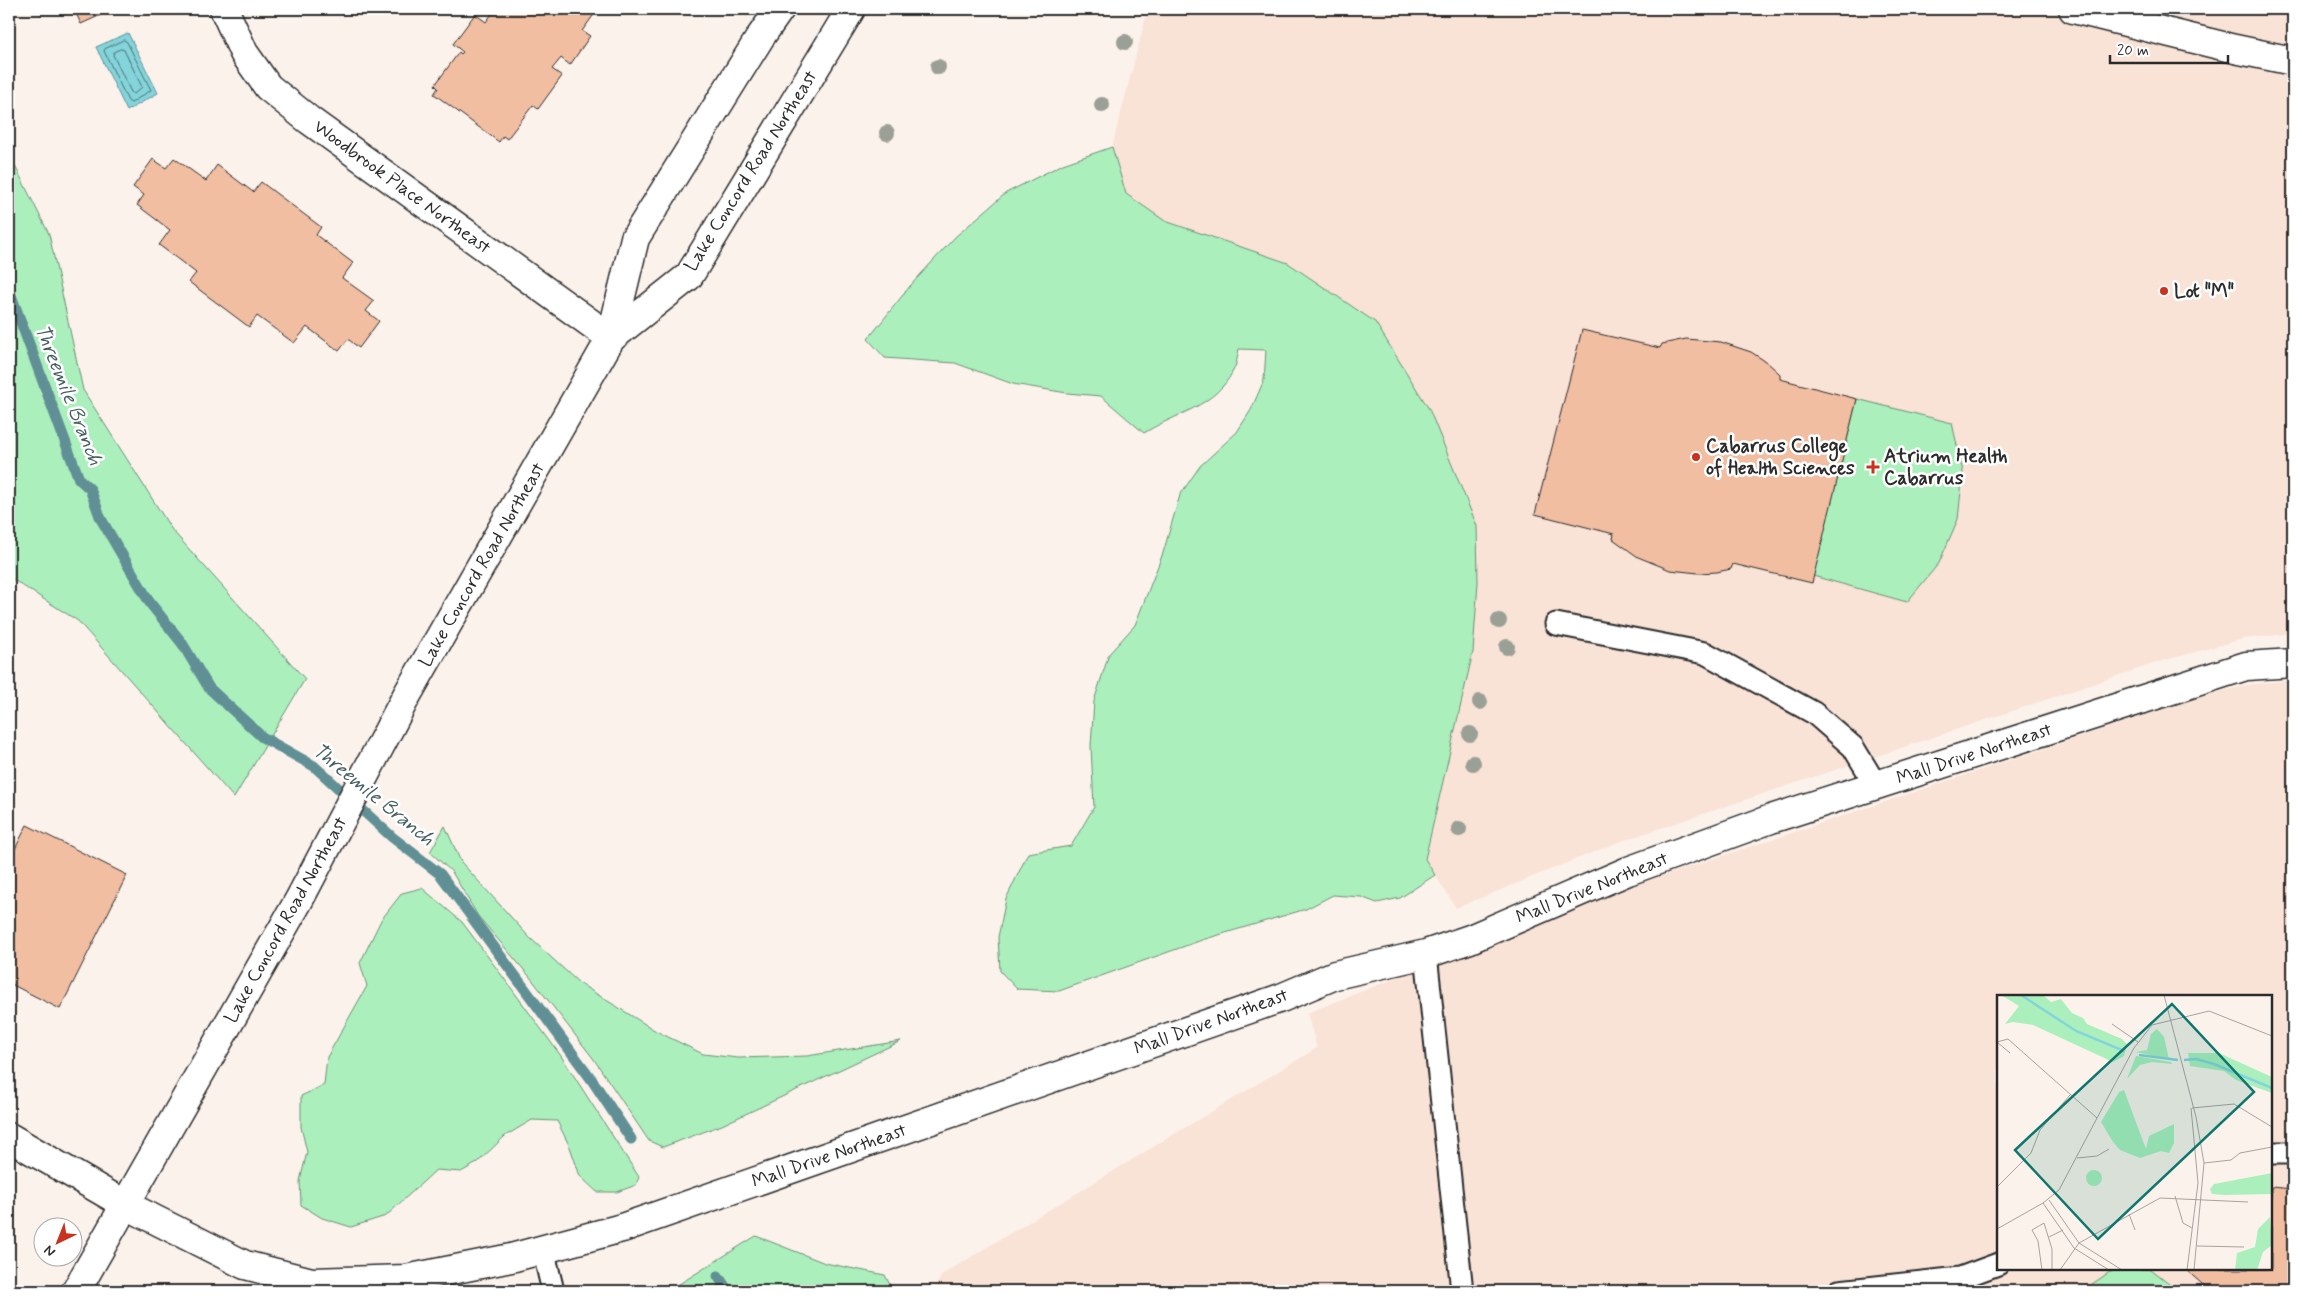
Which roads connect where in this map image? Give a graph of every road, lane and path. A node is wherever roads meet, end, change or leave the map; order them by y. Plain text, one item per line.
1 (224, 9) edge
2 (780, 9) edge
3 (851, 9) edge
4 (2073, 9) edge
5 (2293, 61) edge
6 (611, 338) junction
7 (1556, 624) dead end
8 (2293, 663) edge
9 (1876, 785) junction
10 (1426, 954) junction
11 (9, 1137) edge
12 (2272, 1153) edge
13 (2293, 1154) edge
14 (126, 1205) junction
15 (543, 1249) junction
16 (1997, 1264) edge
17 (76, 1291) edge
18 (553, 1291) edge
19 (1462, 1291) edge
20 (1839, 1291) edge

1 - 6 street, Woodbrook Place Northeast
2 - 6 street, Lake Concord Road Northeast
3 - 6 street, Lake Concord Road Northeast
4 - 5 street
6 - 14 street, Lake Concord Road Northeast
7 - 9 lane
8 - 9 street, Mall Drive Northeast
9 - 10 street, Mall Drive Northeast
10 - 15 street, Mall Drive Northeast
10 - 19 lane
11 - 14 street, Mall Drive Northeast
12 - 13 lane
14 - 15 street, Mall Drive Northeast
14 - 17 street, Lake Concord Road Northeast
15 - 18 lane
16 - 20 lane

